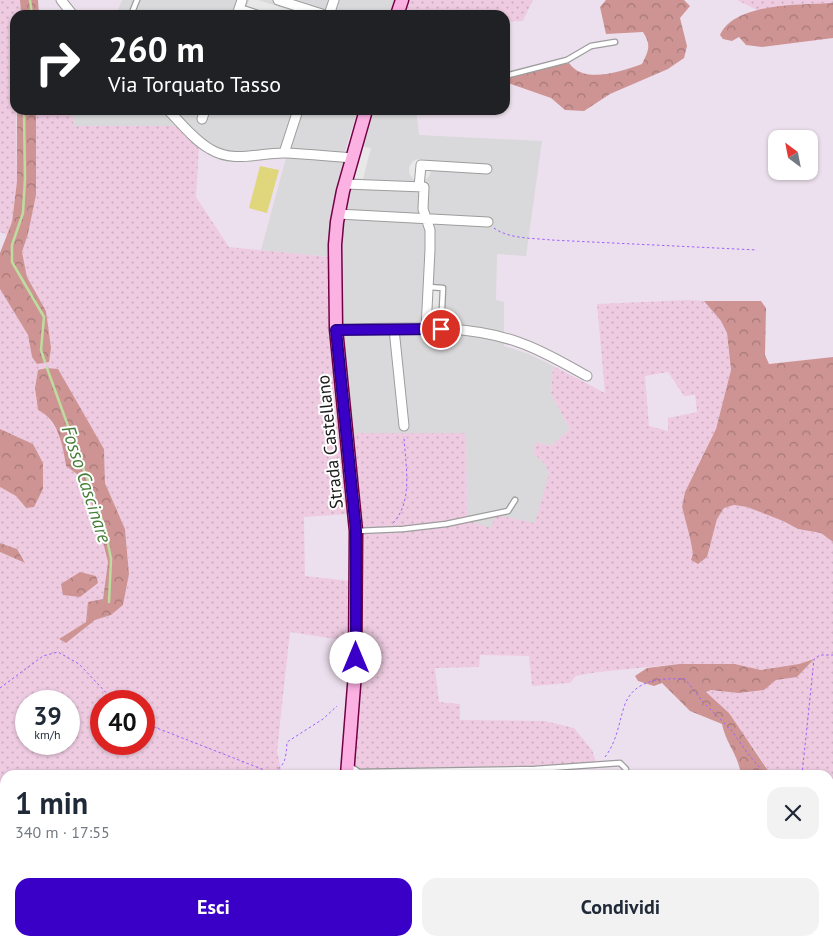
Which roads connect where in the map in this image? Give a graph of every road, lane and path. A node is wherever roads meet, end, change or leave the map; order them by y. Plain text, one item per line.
1 (61, 0) edge
2 (278, 0) edge
3 (69, 10) edge
4 (309, 10) edge
5 (615, 42) dead end
6 (510, 75) edge
7 (173, 115) edge
8 (203, 115) edge
9 (296, 115) edge
10 (365, 115) edge
11 (202, 119) dead end
12 (284, 153) junction
13 (352, 158) junction
14 (487, 169) dead end
15 (345, 184) junction
16 (419, 187) junction
17 (338, 214) junction
18 (426, 219) junction
19 (488, 222) joint
20 (757, 250) dead end
21 (428, 287) junction
22 (394, 329) junction
23 (426, 329) junction
24 (441, 329) junction
25 (336, 330) junction
26 (587, 376) dead end
27 (404, 426) joint
28 (515, 500) dead end
29 (385, 530) junction
30 (356, 531) junction
31 (833, 655) edge
32 (0, 688) edge
33 (104, 690) edge
34 (337, 706) dead end
35 (155, 727) edge
36 (597, 764) junction
37 (264, 770) edge
38 (277, 770) edge
39 (347, 770) edge
40 (476, 770) edge
41 (626, 770) edge
42 (762, 770) edge
43 (803, 770) edge

1 - 3 street
2 - 4 street
5 - 6 lane
7 - 12 street
8 - 11 street
9 - 12 street
10 - 13 street, Strada Castellano
12 - 13 street
13 - 15 street, Strada Castellano
14 - 16 street
15 - 16 street
15 - 17 street, Strada Castellano
16 - 18 street
17 - 18 street
17 - 25 street, Strada Castellano
18 - 19 street
18 - 21 street
19 - 20 path
21 - 23 street
21 - 24 lane
22 - 23 street
22 - 25 street
22 - 27 street
23 - 24 street
24 - 26 street
25 - 30 street, Strada Castellano
27 - 29 path
28 - 29 lane
29 - 30 lane
30 - 39 street, Strada Castellano
31 - 43 path
32 - 33 path
34 - 38 path
35 - 37 path
36 - 40 lane
36 - 41 lane
36 - 42 path

